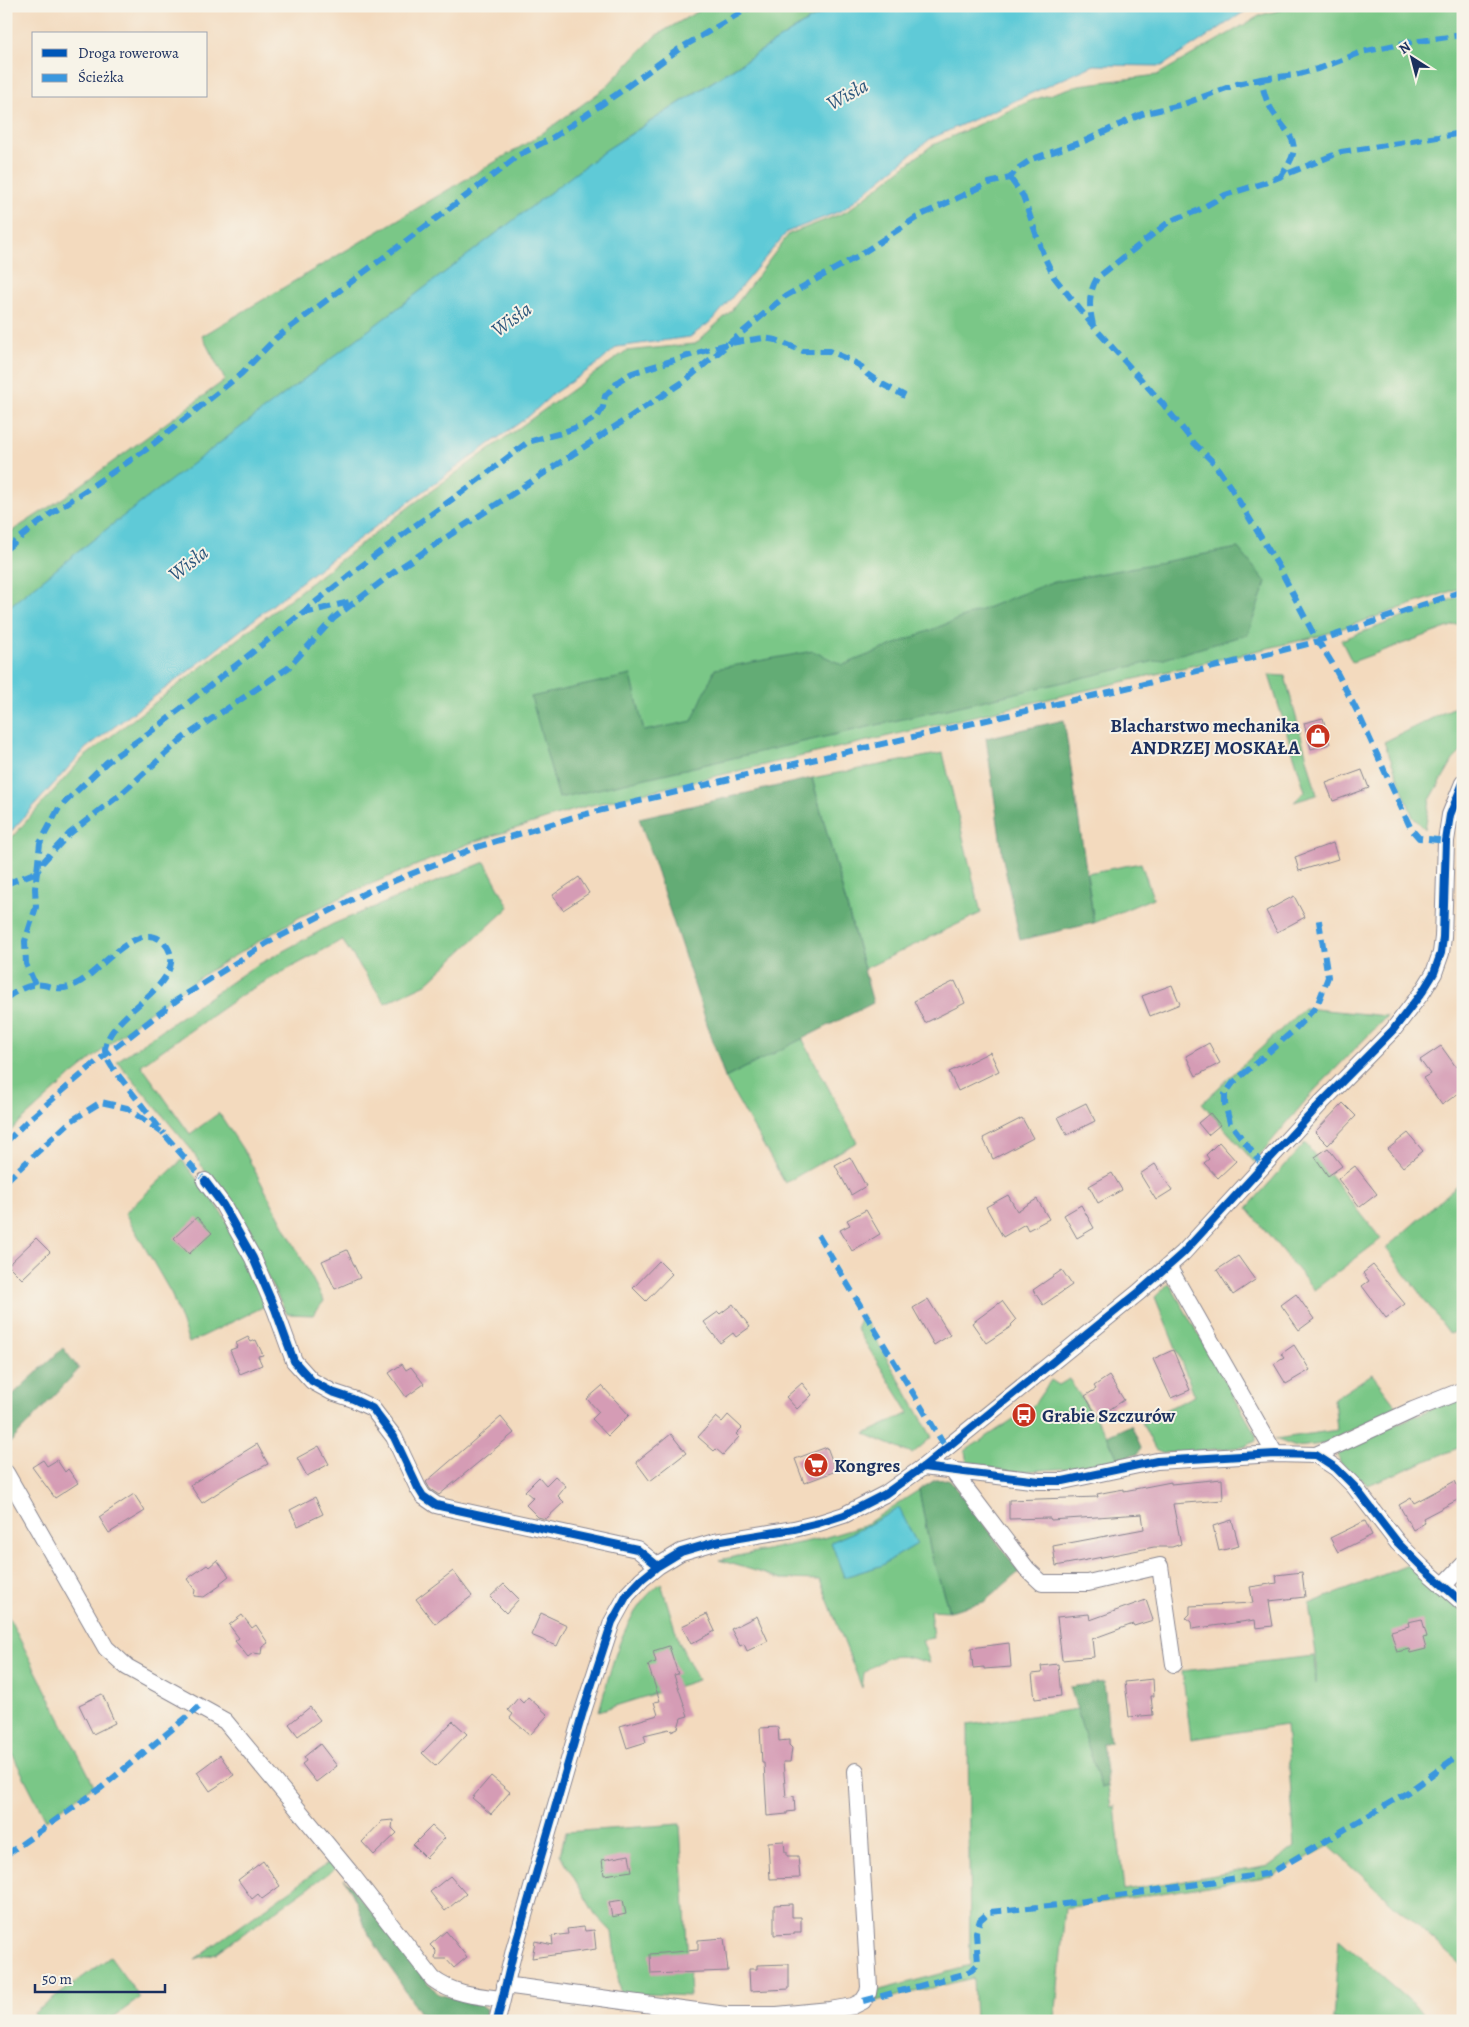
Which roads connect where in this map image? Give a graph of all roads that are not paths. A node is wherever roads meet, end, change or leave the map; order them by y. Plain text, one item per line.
1 (1463, 783) edge
2 (205, 1181) dead end
3 (1168, 1266) junction
4 (1463, 1390) edge
5 (1275, 1454) junction
6 (1316, 1455) junction
7 (923, 1467) junction
8 (951, 1469) junction
9 (6, 1473) edge
10 (1463, 1565) edge
11 (658, 1566) junction
12 (1443, 1586) junction
13 (1463, 1603) edge
14 (1174, 1664) dead end
15 (856, 1771) dead end
16 (503, 1992) junction
17 (497, 2021) edge

1 - 3 street
2 - 11 street
3 - 5 street
3 - 7 street
4 - 6 street
5 - 6 street
5 - 8 street
6 - 12 street
7 - 8 street
7 - 11 street
8 - 14 street
9 - 16 street
10 - 12 street
11 - 16 street
12 - 13 street
15 - 16 street
16 - 17 street

